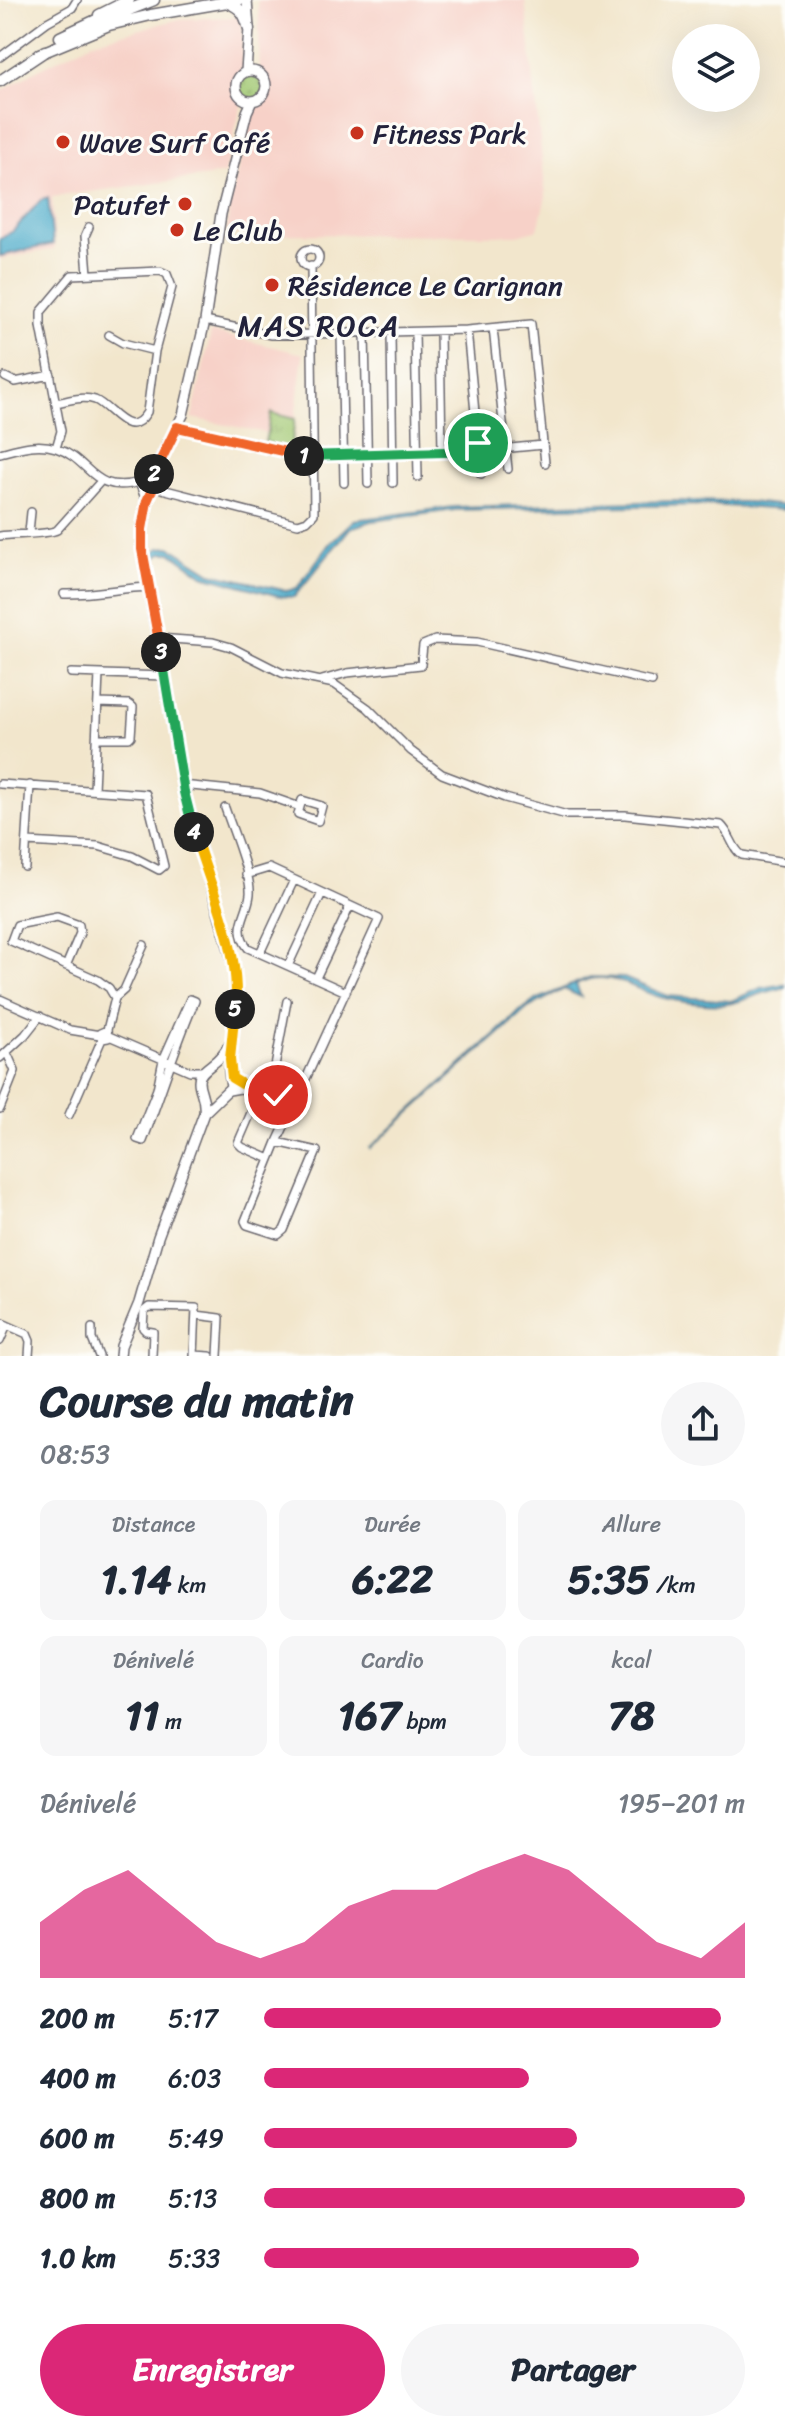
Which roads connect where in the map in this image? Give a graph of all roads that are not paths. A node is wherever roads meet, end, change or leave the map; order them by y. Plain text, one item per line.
1 (77, 0) edge
2 (129, 0) edge
3 (144, 0) edge
4 (154, 0) edge
5 (249, 0) edge
6 (233, 1) edge
7 (249, 29) junction
8 (41, 50) junction
9 (0, 57) edge
10 (250, 71) junction
11 (0, 74) edge
12 (0, 81) edge
13 (247, 100) junction
14 (89, 227) dead end
15 (311, 266) dead end
16 (88, 274) junction
17 (205, 321) junction
18 (493, 328) junction
19 (467, 330) junction
20 (440, 331) junction
21 (415, 332) junction
22 (365, 333) junction
23 (391, 333) junction
24 (311, 334) junction
25 (341, 334) junction
26 (109, 335) dead end
27 (155, 351) junction
28 (51, 375) junction
29 (5, 377) dead end
30 (57, 403) junction
31 (177, 427) junction
32 (543, 445) junction
33 (56, 448) junction
34 (505, 449) junction
35 (479, 451) junction
36 (417, 452) junction
37 (442, 452) junction
38 (0, 453) edge
39 (393, 453) junction
40 (343, 454) junction
41 (368, 454) junction
42 (314, 455) junction
43 (545, 463) dead end
44 (508, 469) dead end
45 (481, 474) dead end
46 (418, 477) dead end
47 (101, 481) junction
48 (344, 483) dead end
49 (393, 483) dead end
50 (368, 484) dead end
51 (145, 485) junction
52 (31, 512) dead end
53 (29, 532) junction
54 (0, 536) edge
55 (149, 587) junction
56 (64, 594) dead end
57 (158, 638) junction
58 (71, 673) dead end
59 (99, 674) junction
60 (165, 676) junction
61 (320, 680) junction
62 (652, 682) dead end
63 (98, 703) junction
64 (97, 738) junction
65 (2, 784) edge
66 (30, 785) junction
67 (182, 785) junction
68 (94, 790) junction
69 (300, 807) dead end
70 (225, 808) dead end
71 (27, 842) junction
72 (785, 862) edge
73 (25, 867) dead end
74 (246, 875) junction
75 (294, 880) junction
76 (322, 893) junction
77 (350, 906) junction
78 (144, 945) dead end
79 (260, 953) junction
80 (66, 966) junction
81 (288, 966) junction
82 (316, 978) junction
83 (346, 992) junction
84 (115, 998) junction
85 (0, 999) edge
86 (287, 1001) dead end
87 (40, 1016) junction
88 (105, 1035) junction
89 (230, 1039) junction
90 (3, 1055) edge
91 (166, 1061) junction
92 (215, 1065) junction
93 (201, 1075) junction
94 (231, 1075) junction
95 (229, 1091) junction
96 (271, 1091) junction
97 (203, 1092) junction
98 (260, 1092) junction
99 (298, 1096) junction
100 (218, 1098) junction
101 (0, 1109) edge
102 (204, 1113) junction
103 (69, 1115) dead end
104 (277, 1142) junction
105 (270, 1159) junction
106 (196, 1312) junction
107 (4, 1324) edge
108 (92, 1328) dead end
109 (0, 1341) edge
110 (121, 1351) edge
111 (29, 1356) edge
112 (99, 1356) edge
113 (111, 1356) edge
114 (152, 1356) edge
115 (194, 1356) edge
116 (210, 1356) edge
117 (218, 1356) edge

1 - 9 street
2 - 8 main road
3 - 8 main road
4 - 8 main road
5 - 7 street
5 - 10 street
6 - 7 main road
6 - 8 main road
7 - 10 street
8 - 11 main road
8 - 12 main road
10 - 13 street
10 - 13 street
13 - 17 street
14 - 16 street
15 - 24 street
16 - 27 street
16 - 28 street
17 - 24 street
17 - 31 street
18 - 19 street
18 - 32 street
18 - 34 street
19 - 20 street
19 - 35 street
20 - 21 street
20 - 37 street
21 - 23 street
21 - 36 street
22 - 23 street
22 - 25 street
22 - 41 street
23 - 39 street
24 - 25 street
24 - 42 street
25 - 40 street
26 - 27 street
27 - 30 street
28 - 29 street
28 - 30 street
30 - 33 street
31 - 42 street
31 - 51 street
32 - 34 street
32 - 43 street
33 - 38 street
33 - 47 street
34 - 35 street
34 - 44 street
35 - 37 street
35 - 45 street
36 - 37 street
36 - 39 street
36 - 46 street
39 - 41 street
39 - 49 street
40 - 41 street
40 - 42 street
40 - 48 street
41 - 50 street
42 - 51 street
47 - 51 street
47 - 53 street
51 - 55 street
52 - 53 street
53 - 54 street
55 - 56 street
55 - 57 street
57 - 60 street
57 - 61 street
58 - 59 street
59 - 60 street
59 - 63 street
60 - 67 street
61 - 62 street
61 - 72 street
63 - 64 street
63 - 64 street
64 - 68 street
65 - 66 street
66 - 68 street
66 - 71 street
67 - 69 street
67 - 89 street
68 - 71 street
70 - 74 street
71 - 73 street
74 - 75 street
74 - 79 street
75 - 76 street
75 - 79 street
76 - 77 street
76 - 81 street
77 - 82 street
77 - 83 street
78 - 84 street
79 - 81 street
80 - 80 street
80 - 84 street
81 - 82 street
82 - 83 street
83 - 99 street
84 - 88 street
85 - 87 street
86 - 96 street
87 - 88 street
87 - 90 street
88 - 91 street
88 - 103 street
89 - 92 street
89 - 94 street
90 - 101 street
91 - 91 street
91 - 91 street
91 - 93 street
92 - 93 street
92 - 94 street
93 - 97 street
94 - 95 street
94 - 96 street
95 - 98 street
95 - 100 street
96 - 98 street
96 - 99 street
97 - 100 street
97 - 102 street
98 - 105 street
99 - 104 street
100 - 102 street
102 - 110 street
104 - 105 street
104 - 105 street
106 - 114 street
106 - 115 street
106 - 117 street
107 - 109 street
107 - 111 street
108 - 112 street
110 - 113 street
115 - 116 street

